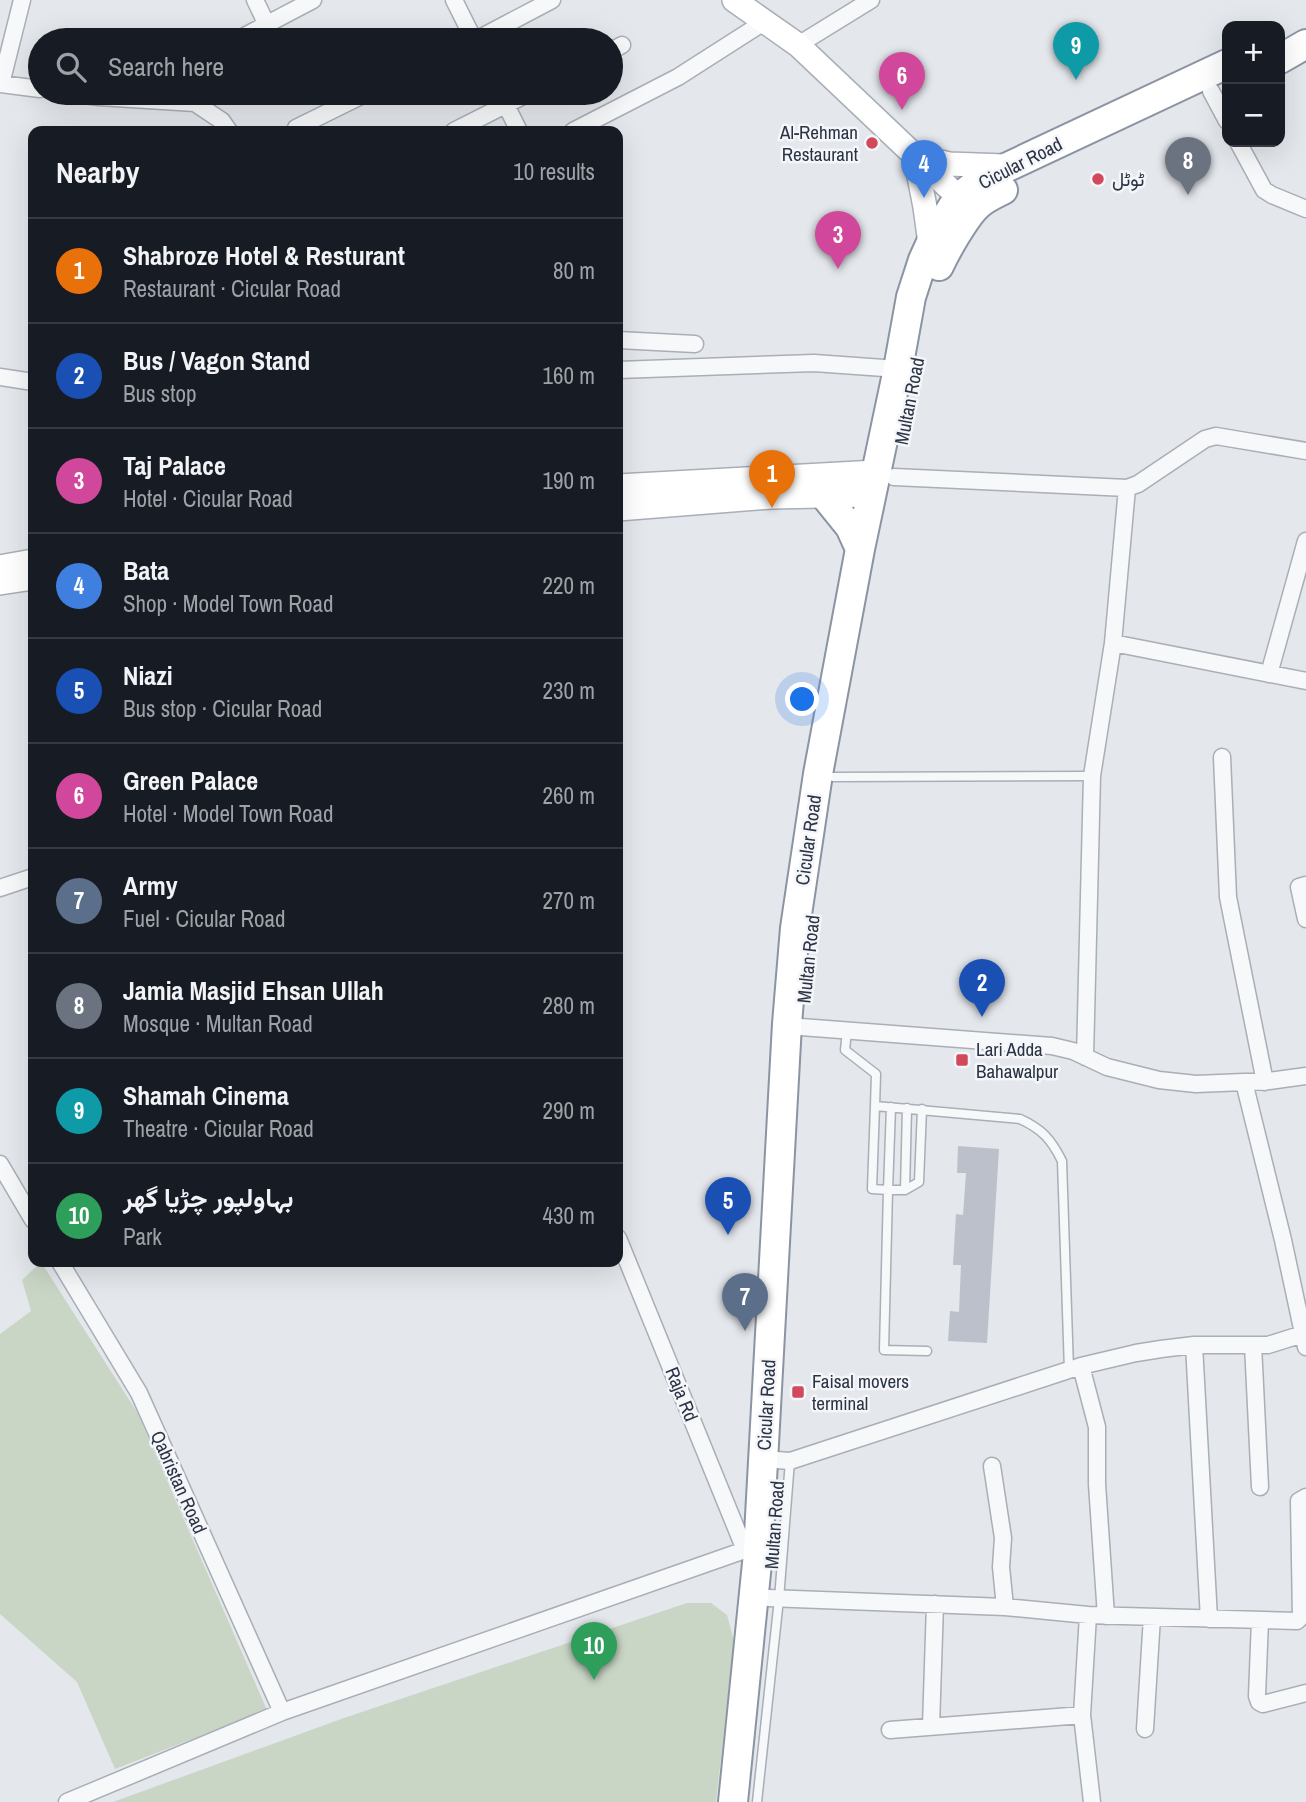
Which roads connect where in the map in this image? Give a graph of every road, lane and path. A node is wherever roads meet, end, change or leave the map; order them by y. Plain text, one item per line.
1 (22, 0) edge
2 (255, 0) edge
3 (313, 0) edge
4 (454, 0) edge
5 (552, 0) edge
6 (734, 0) edge
7 (871, 0) edge
8 (846, 7) edge
9 (764, 22) junction
10 (267, 25) junction
11 (1306, 26) edge
12 (261, 28) edge
13 (469, 28) edge
14 (498, 28) edge
15 (1285, 36) edge
16 (1306, 44) edge
17 (798, 45) junction
18 (1285, 56) edge
19 (1222, 66) edge
20 (28, 87) edge
21 (1219, 87) edge
22 (204, 105) edge
23 (343, 105) edge
24 (494, 105) edge
25 (506, 105) edge
26 (226, 126) edge
27 (300, 126) edge
28 (462, 126) edge
29 (516, 126) edge
30 (583, 126) edge
31 (1241, 147) edge
32 (915, 156) junction
33 (1009, 166) junction
34 (966, 204) junction
35 (1306, 209) edge
36 (930, 244) junction
37 (623, 340) edge
38 (695, 344) dead end
39 (898, 369) junction
40 (623, 370) edge
41 (0, 377) edge
42 (28, 381) edge
43 (1306, 451) edge
44 (880, 481) junction
45 (623, 486) edge
46 (1127, 488) junction
47 (825, 496) junction
48 (623, 509) edge
49 (1306, 544) edge
50 (860, 549) junction
51 (28, 562) edge
52 (0, 567) edge
53 (28, 579) edge
54 (0, 583) edge
55 (1113, 643) junction
56 (1269, 674) junction
57 (1306, 681) edge
58 (1222, 757) dead end
59 (825, 775) junction
60 (1092, 776) junction
61 (28, 879) edge
62 (1306, 885) edge
63 (0, 888) edge
64 (1306, 919) edge
65 (801, 1027) junction
66 (847, 1031) junction
67 (1085, 1057) junction
68 (1306, 1076) edge
69 (1244, 1082) junction
70 (1265, 1082) junction
71 (875, 1105) junction
72 (891, 1107) junction
73 (907, 1108) junction
74 (922, 1109) junction
75 (0, 1164) edge
76 (5, 1189) edge
77 (888, 1190) junction
78 (905, 1190) junction
79 (28, 1210) edge
80 (623, 1249) edge
81 (63, 1267) edge
82 (1305, 1341) edge
83 (1194, 1345) junction
84 (1253, 1345) junction
85 (927, 1351) dead end
86 (1075, 1368) junction
87 (777, 1460) junction
88 (992, 1466) dead end
89 (1260, 1487) dead end
90 (1306, 1497) edge
91 (758, 1553) junction
92 (774, 1599) junction
93 (935, 1604) junction
94 (1005, 1607) junction
95 (1088, 1615) junction
96 (1106, 1616) junction
97 (1152, 1617) junction
98 (1209, 1619) junction
99 (1260, 1620) junction
100 (1306, 1693) edge
101 (282, 1712) junction
102 (1082, 1715) junction
103 (932, 1726) junction
104 (1145, 1729) dead end
105 (890, 1730) dead end
106 (67, 1802) edge
107 (733, 1802) edge
108 (747, 1802) edge
109 (757, 1802) edge
110 (1092, 1802) edge

1 - 20 street
2 - 10 street
3 - 10 street
4 - 13 street
5 - 14 street
6 - 9 main road
7 - 8 street
8 - 17 street
9 - 17 main road
9 - 30 street
10 - 12 street
11 - 15 highway
16 - 18 highway
17 - 32 main road
19 - 33 highway, Cicular Road
21 - 34 highway, Multan Road
22 - 26 street
23 - 27 street
24 - 28 street
25 - 29 street
31 - 35 street
32 - 33 main road
32 - 34 main road
32 - 36 main road
33 - 34 highway, Cicular Road
34 - 36 highway, Cicular Road
34 - 44 highway, Multan Road
36 - 39 highway, Cicular Road
37 - 38 street
39 - 40 street
39 - 44 highway, Cicular Road
41 - 42 street
43 - 46 street
44 - 45 main road
44 - 46 street
44 - 47 main road
44 - 50 highway, Cicular Road
44 - 59 highway, Multan Road
46 - 55 street
47 - 48 main road
47 - 50 highway
49 - 56 street
50 - 59 highway, Cicular Road
51 - 52 main road
53 - 54 main road
55 - 56 street
55 - 60 street
56 - 57 street
58 - 70 street
59 - 60 lane
59 - 65 highway, Multan Road
59 - 87 highway, Cicular Road
60 - 67 street
61 - 63 street
62 - 64 street
65 - 66 street
65 - 87 highway, Multan Road
66 - 67 street
66 - 71 lane
67 - 69 street
68 - 70 street
69 - 70 street
69 - 82 street
71 - 72 lane
71 - 77 lane
72 - 73 lane
72 - 77 lane
73 - 74 lane
73 - 78 lane
74 - 78 lane
74 - 86 lane
75 - 76 street
76 - 79 street
77 - 78 lane
77 - 85 lane
80 - 91 street, Raja Rd
81 - 101 street, Qabristan Road
82 - 84 street
83 - 84 street
83 - 86 street
83 - 98 street
84 - 89 street
86 - 87 street
86 - 96 street
87 - 91 highway, Cicular Road
87 - 92 lane
88 - 94 street
90 - 99 street
91 - 92 highway, Multan Road
91 - 101 street
91 - 107 highway, Cicular Road
92 - 93 street
92 - 108 highway, Multan Road
92 - 109 lane
93 - 94 street
93 - 103 street
94 - 95 street
95 - 96 street
95 - 102 street
96 - 97 street
97 - 98 street
97 - 104 street
98 - 99 street
99 - 100 street
101 - 106 street
102 - 103 street
102 - 110 street
103 - 105 street

